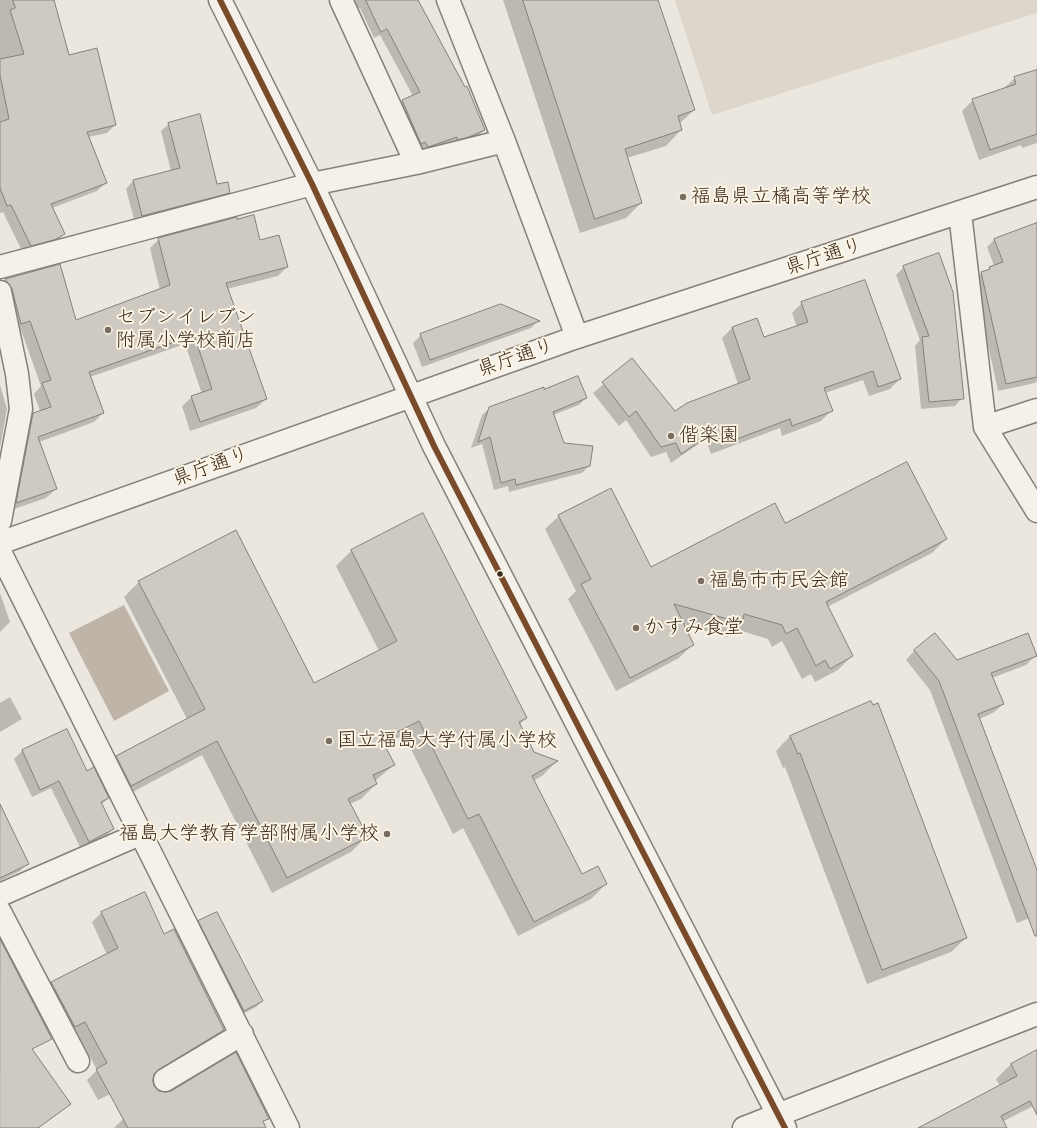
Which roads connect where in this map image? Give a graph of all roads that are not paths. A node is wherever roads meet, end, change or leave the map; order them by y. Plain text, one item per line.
1 (220, 0) edge
2 (341, 0) edge
3 (448, 0) edge
4 (504, 141) junction
5 (416, 163) junction
6 (312, 184) junction
7 (1037, 187) edge
8 (960, 213) junction
9 (0, 267) edge
10 (0, 292) edge
11 (578, 337) junction
12 (411, 395) junction
13 (1037, 410) edge
14 (985, 427) junction
15 (1037, 511) edge
16 (0, 521) edge
17 (0, 543) edge
18 (0, 552) edge
19 (142, 833) junction
20 (0, 895) edge
21 (0, 912) edge
22 (1037, 1014) edge
23 (242, 1034) junction
24 (78, 1061) dead end
25 (165, 1080) dead end
26 (782, 1121) edge
27 (288, 1128) edge
28 (744, 1128) edge

1 - 6 street
2 - 5 street
3 - 4 street
4 - 5 street
4 - 11 street
5 - 6 street
6 - 9 street
6 - 12 street
7 - 8 street, 県庁通り
8 - 11 street, 県庁通り
8 - 14 street
10 - 16 street
11 - 12 street, 県庁通り
12 - 17 street, 県庁通り
12 - 26 street
13 - 14 street
14 - 15 street
18 - 19 street
19 - 20 street
19 - 23 street
21 - 24 street
22 - 26 street
23 - 25 street
23 - 27 street
26 - 28 street

